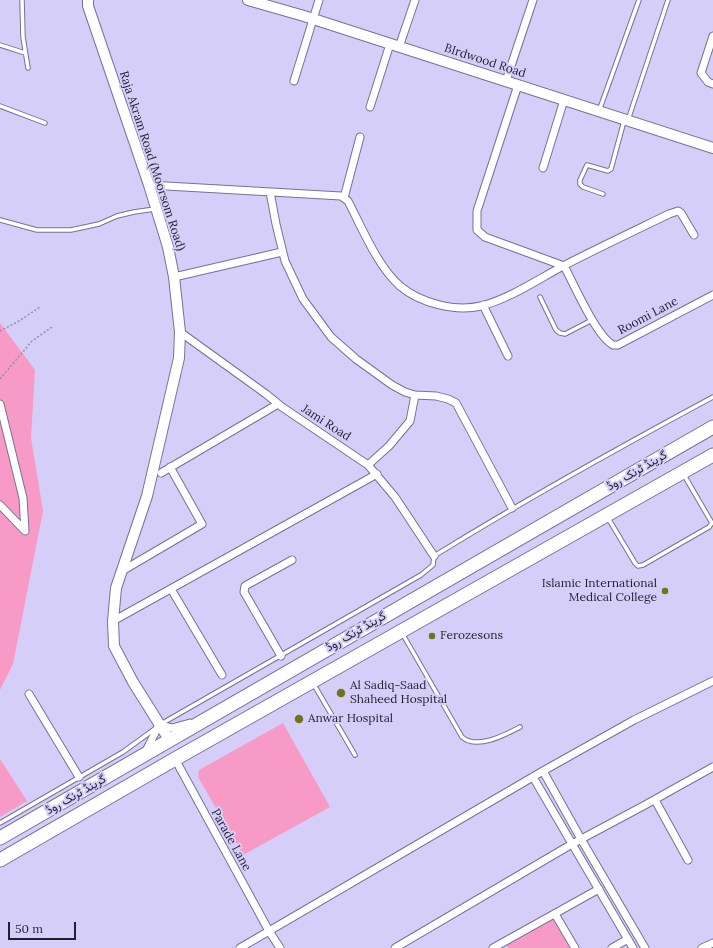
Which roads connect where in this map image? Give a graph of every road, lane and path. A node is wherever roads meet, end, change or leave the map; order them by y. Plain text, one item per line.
1 (22, 0) edge
2 (248, 0) edge
3 (319, 0) edge
4 (415, 0) edge
5 (533, 0) edge
6 (639, 0) edge
7 (668, 0) edge
8 (86, 2) edge
9 (313, 19) junction
10 (713, 36) edge
11 (394, 45) junction
12 (0, 46) edge
13 (26, 53) junction
14 (28, 68) dead end
15 (294, 81) dead end
16 (506, 81) junction
17 (713, 84) edge
18 (518, 85) junction
19 (564, 100) junction
20 (0, 106) edge
21 (370, 107) dead end
22 (599, 112) junction
23 (626, 120) junction
24 (45, 122) dead end
25 (360, 137) dead end
26 (713, 148) edge
27 (543, 168) dead end
28 (149, 185) junction
29 (270, 192) junction
30 (603, 194) dead end
31 (344, 198) junction
32 (156, 209) junction
33 (0, 220) edge
34 (694, 234) dead end
35 (282, 252) junction
36 (564, 266) junction
37 (174, 277) junction
38 (713, 295) edge
39 (540, 297) dead end
40 (483, 305) junction
41 (40, 307) dead end
42 (592, 320) junction
43 (52, 327) dead end
44 (0, 331) edge
45 (180, 332) junction
46 (508, 356) dead end
47 (0, 379) edge
48 (415, 395) junction
49 (713, 397) edge
50 (0, 404) edge
51 (278, 404) junction
52 (713, 427) edge
53 (713, 455) edge
54 (368, 465) junction
55 (170, 467) junction
56 (683, 472) junction
57 (161, 473) dead end
58 (377, 474) junction
59 (0, 505) edge
60 (512, 508) junction
61 (607, 515) junction
62 (434, 556) junction
63 (292, 560) dead end
64 (122, 571) junction
65 (171, 589) junction
66 (113, 621) junction
67 (401, 632) junction
68 (281, 656) junction
69 (222, 675) dead end
70 (713, 680) edge
71 (312, 682) junction
72 (29, 694) dead end
73 (203, 720) junction
74 (159, 725) junction
75 (520, 727) dead end
76 (170, 741) junction
77 (355, 755) dead end
78 (142, 756) junction
79 (175, 759) junction
80 (713, 767) edge
81 (543, 771) junction
82 (79, 777) junction
83 (534, 777) junction
84 (655, 800) junction
85 (0, 823) edge
86 (0, 838) edge
87 (580, 839) junction
88 (572, 844) junction
89 (0, 860) edge
90 (688, 860) dead end
91 (599, 889) junction
92 (555, 914) junction
93 (269, 931) junction
94 (628, 939) junction
95 (713, 943) edge
96 (506, 945) edge
97 (240, 948) edge
98 (280, 948) edge
99 (395, 948) edge
100 (493, 948) edge
101 (575, 948) edge
102 (612, 948) edge
103 (633, 948) edge
104 (645, 948) edge
105 (702, 948) edge

1 - 13 lane
2 - 9 street, BIrdwood Road
3 - 9 street
4 - 11 street
5 - 16 street
6 - 22 lane
7 - 23 lane
8 - 28 street, Raja Akram Road (Moorsom Road)
9 - 11 street, BIrdwood Road
9 - 15 street
10 - 17 street
11 - 16 street, BIrdwood Road
11 - 21 street
12 - 13 lane
13 - 14 lane
16 - 18 street, BIrdwood Road
18 - 19 street, BIrdwood Road
18 - 36 street
19 - 22 street, BIrdwood Road
19 - 27 street
20 - 24 lane
22 - 23 street, BIrdwood Road
23 - 26 street, BIrdwood Road
23 - 30 lane
25 - 31 street
28 - 29 street
28 - 32 street, Raja Akram Road (Moorsom Road)
29 - 31 street
29 - 35 street
31 - 40 street
32 - 33 lane
32 - 37 street, Raja Akram Road (Moorsom Road)
34 - 36 street
35 - 37 street
35 - 48 street
36 - 40 street
36 - 42 street, Roomi Lane
37 - 45 street, Raja Akram Road (Moorsom Road)
38 - 42 street, Roomi Lane
39 - 42 lane
40 - 46 street
41 - 44 path
43 - 47 path
45 - 51 street, Jami Road
45 - 64 street, Raja Akram Road (Moorsom Road)
48 - 54 street
48 - 60 street
49 - 60 lane
50 - 59 street
51 - 54 street, Jami Road
51 - 55 street
52 - 73 highway, گرینڈ ٹرنک روڈ
53 - 56 highway, گرینڈ ٹرنک روڈ
54 - 58 street, Jami Road
55 - 57 street
55 - 64 street
56 - 61 highway, گرینڈ ٹرنک روڈ
56 - 61 lane
58 - 62 street, Jami Road
58 - 65 street
60 - 62 lane
61 - 67 highway, گرینڈ ٹرنک روڈ
62 - 68 lane
63 - 68 street
64 - 66 street, Raja Akram Road (Moorsom Road)
65 - 66 street
65 - 69 street
66 - 74 street, Raja Akram Road (Moorsom Road)
67 - 71 highway, گرینڈ ٹرنک روڈ
67 - 75 lane
68 - 74 lane
70 - 81 street
71 - 77 lane
71 - 79 highway, گرینڈ ٹرنک روڈ
72 - 82 street
73 - 74 street
73 - 76 highway, گرینڈ ٹرنک روڈ
74 - 76 street, Raja Akram Road (Moorsom Road)
74 - 78 street
74 - 82 lane
76 - 78 highway, گرینڈ ٹرنک روڈ
78 - 86 highway, گرینڈ ٹرنک روڈ
79 - 89 highway, گرینڈ ٹرنک روڈ
79 - 93 street, Parade Lane
80 - 84 street
81 - 83 street
81 - 87 street
82 - 85 lane
83 - 88 street
83 - 93 street
84 - 87 street
84 - 90 street
87 - 88 street
87 - 104 street
88 - 91 street
88 - 99 street
91 - 92 street
91 - 94 street
92 - 96 street
92 - 101 street
93 - 97 street
93 - 98 street, Parade Lane
94 - 102 street
94 - 103 street
95 - 105 street
96 - 100 street

